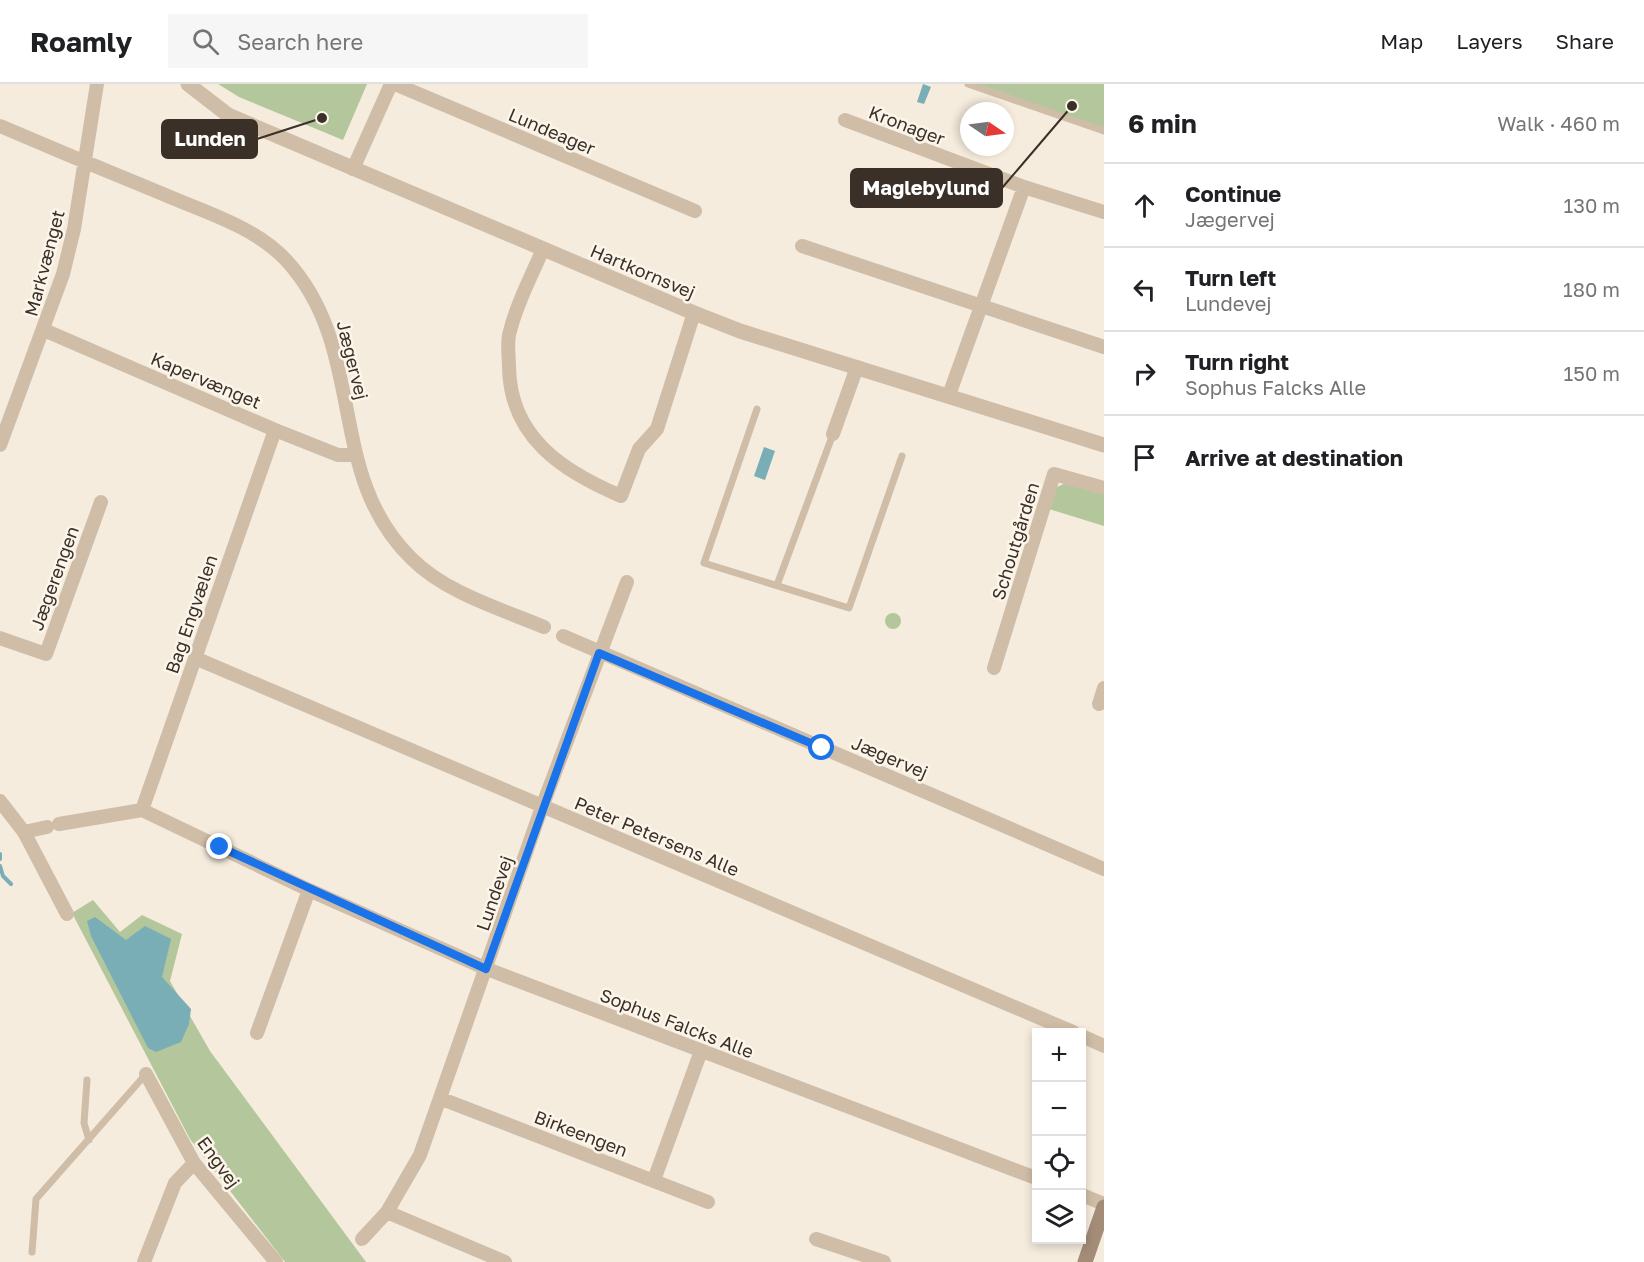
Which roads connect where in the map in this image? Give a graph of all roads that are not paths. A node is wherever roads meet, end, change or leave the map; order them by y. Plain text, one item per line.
1 (97, 84) edge
2 (188, 84) edge
3 (393, 84) edge
4 (968, 84) edge
5 (845, 120) dead end
6 (0, 126) edge
7 (1104, 131) edge
8 (84, 161) junction
9 (353, 169) junction
10 (1024, 188) junction
11 (695, 211) dead end
12 (1104, 212) edge
13 (802, 246) dead end
14 (543, 249) junction
15 (982, 308) junction
16 (694, 313) junction
17 (44, 330) junction
18 (1104, 347) edge
19 (857, 367) junction
20 (949, 396) junction
21 (757, 409) dead end
22 (275, 430) junction
23 (833, 434) joint
24 (0, 445) edge
25 (1104, 445) edge
26 (355, 455) junction
27 (902, 456) dead end
28 (1104, 488) edge
29 (101, 502) dead end
30 (627, 582) dead end
31 (777, 585) junction
32 (544, 627) dead end
33 (563, 636) dead end
34 (0, 638) edge
35 (599, 653) junction
36 (195, 658) junction
37 (994, 668) dead end
38 (1104, 688) edge
39 (1099, 704) dead end
40 (0, 801) edge
41 (542, 807) junction
42 (142, 810) junction
43 (24, 832) junction
44 (1104, 869) edge
45 (309, 890) junction
46 (67, 914) dead end
47 (486, 969) junction
48 (1064, 1028) edge
49 (257, 1033) dead end
50 (1086, 1038) edge
51 (1104, 1046) edge
52 (701, 1052) junction
53 (147, 1074) joint
54 (87, 1080) dead end
55 (442, 1099) junction
56 (88, 1140) junction
57 (194, 1163) junction
58 (1032, 1176) edge
59 (654, 1180) junction
60 (1086, 1197) edge
61 (708, 1202) dead end
62 (1104, 1205) edge
63 (387, 1212) junction
64 (362, 1239) dead end
65 (816, 1239) dead end
66 (32, 1252) dead end
67 (1090, 1261) edge
68 (144, 1262) edge
69 (276, 1262) edge
70 (504, 1262) edge
71 (884, 1262) edge

1 - 8 street, Markvænget
2 - 9 street, Hartkornsvej
3 - 9 street, Lundeager
3 - 11 street, Lundeager
4 - 7 lane
5 - 10 street, Kronager
6 - 8 street, Jægervej
8 - 17 street, Markvænget
8 - 26 street, Jægervej
9 - 14 street, Hartkornsvej
10 - 12 street, Kronager
10 - 15 street
13 - 15 street
14 - 16 street, Hartkornsvej
14 - 16 street
15 - 18 street
15 - 20 street
16 - 19 street, Hartkornsvej
17 - 22 street, Kapervænget
17 - 24 street, Markvænget
19 - 20 street, Hartkornsvej
19 - 23 street
20 - 25 street, Hartkornsvej
21 - 31 lane
22 - 26 street, Kapervænget
22 - 36 street, Bag Engvælen
23 - 31 lane
26 - 32 street, Jægervej
27 - 31 lane
28 - 37 street, Schoutgården
29 - 34 street, Jægerengen
30 - 35 street, Lundevej
33 - 35 street, Jægervej
35 - 41 street, Lundevej
35 - 44 street, Jægervej
36 - 41 street, Peter Petersens Alle
36 - 42 street, Bag Engvælen
38 - 39 street
40 - 43 street
41 - 47 street, Lundevej
41 - 48 street, Peter Petersens Alle
42 - 43 street
42 - 45 street, Sophus Falcks Alle
43 - 46 street
45 - 47 street, Sophus Falcks Alle
45 - 49 street
47 - 52 street, Sophus Falcks Alle
47 - 55 street, Lundevej
50 - 51 street
52 - 58 street, Sophus Falcks Alle
52 - 59 street
53 - 56 lane
53 - 57 street, Engvej
54 - 56 lane
55 - 59 street, Birkeengen
55 - 63 street, Lundevej
56 - 66 lane
57 - 68 street
57 - 69 street, Engvej
59 - 61 street, Birkeengen
60 - 62 street
62 - 67 main road
63 - 64 street, Lundevej
63 - 70 street
65 - 71 street

